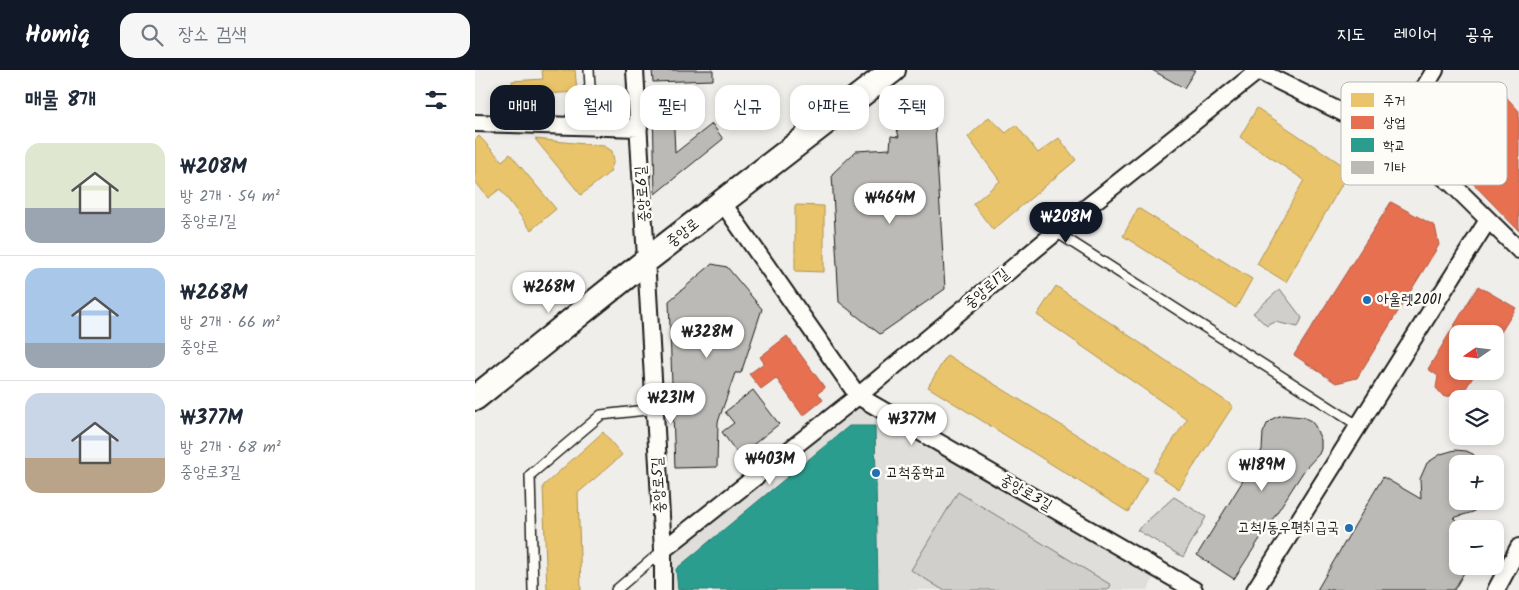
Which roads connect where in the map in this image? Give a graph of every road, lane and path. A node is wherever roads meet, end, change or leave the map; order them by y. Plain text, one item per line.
1 (589, 70) edge
2 (635, 70) edge
3 (893, 70) edge
4 (1257, 70) edge
5 (1435, 70) edge
6 (1428, 82) edge
7 (590, 85) edge
8 (1341, 112) edge
9 (475, 123) edge
10 (565, 126) edge
11 (630, 128) edge
12 (639, 128) junction
13 (1452, 185) edge
14 (721, 202) junction
15 (1488, 220) junction
16 (1056, 232) junction
17 (1519, 250) edge
18 (647, 260) junction
19 (858, 396) junction
20 (475, 398) edge
21 (655, 409) junction
22 (1359, 426) junction
23 (663, 550) junction
24 (1518, 550) edge
25 (533, 590) edge
26 (616, 590) edge
27 (663, 590) edge
28 (1194, 590) edge
29 (1255, 590) edge
30 (1496, 590) edge

1 - 7 lane
2 - 12 street, 중앙로6길
3 - 14 main road, 중앙로
4 - 8 street, 중앙로1길
4 - 16 street, 중앙로1길
5 - 6 street
9 - 10 street
11 - 12 street
12 - 18 street, 중앙로6길
13 - 15 street, 중앙로1길
14 - 18 main road, 중앙로
14 - 19 street, 중앙로3길
15 - 17 street, 중앙로1길
15 - 22 street
16 - 19 street, 중앙로1길
16 - 22 lane
18 - 20 main road, 중앙로
18 - 21 street, 중앙로5길
19 - 23 street
19 - 28 street, 중앙로3길
21 - 23 street, 중앙로5길
21 - 25 lane
22 - 29 street
23 - 26 lane
23 - 27 street, 중앙로5길
24 - 30 street

